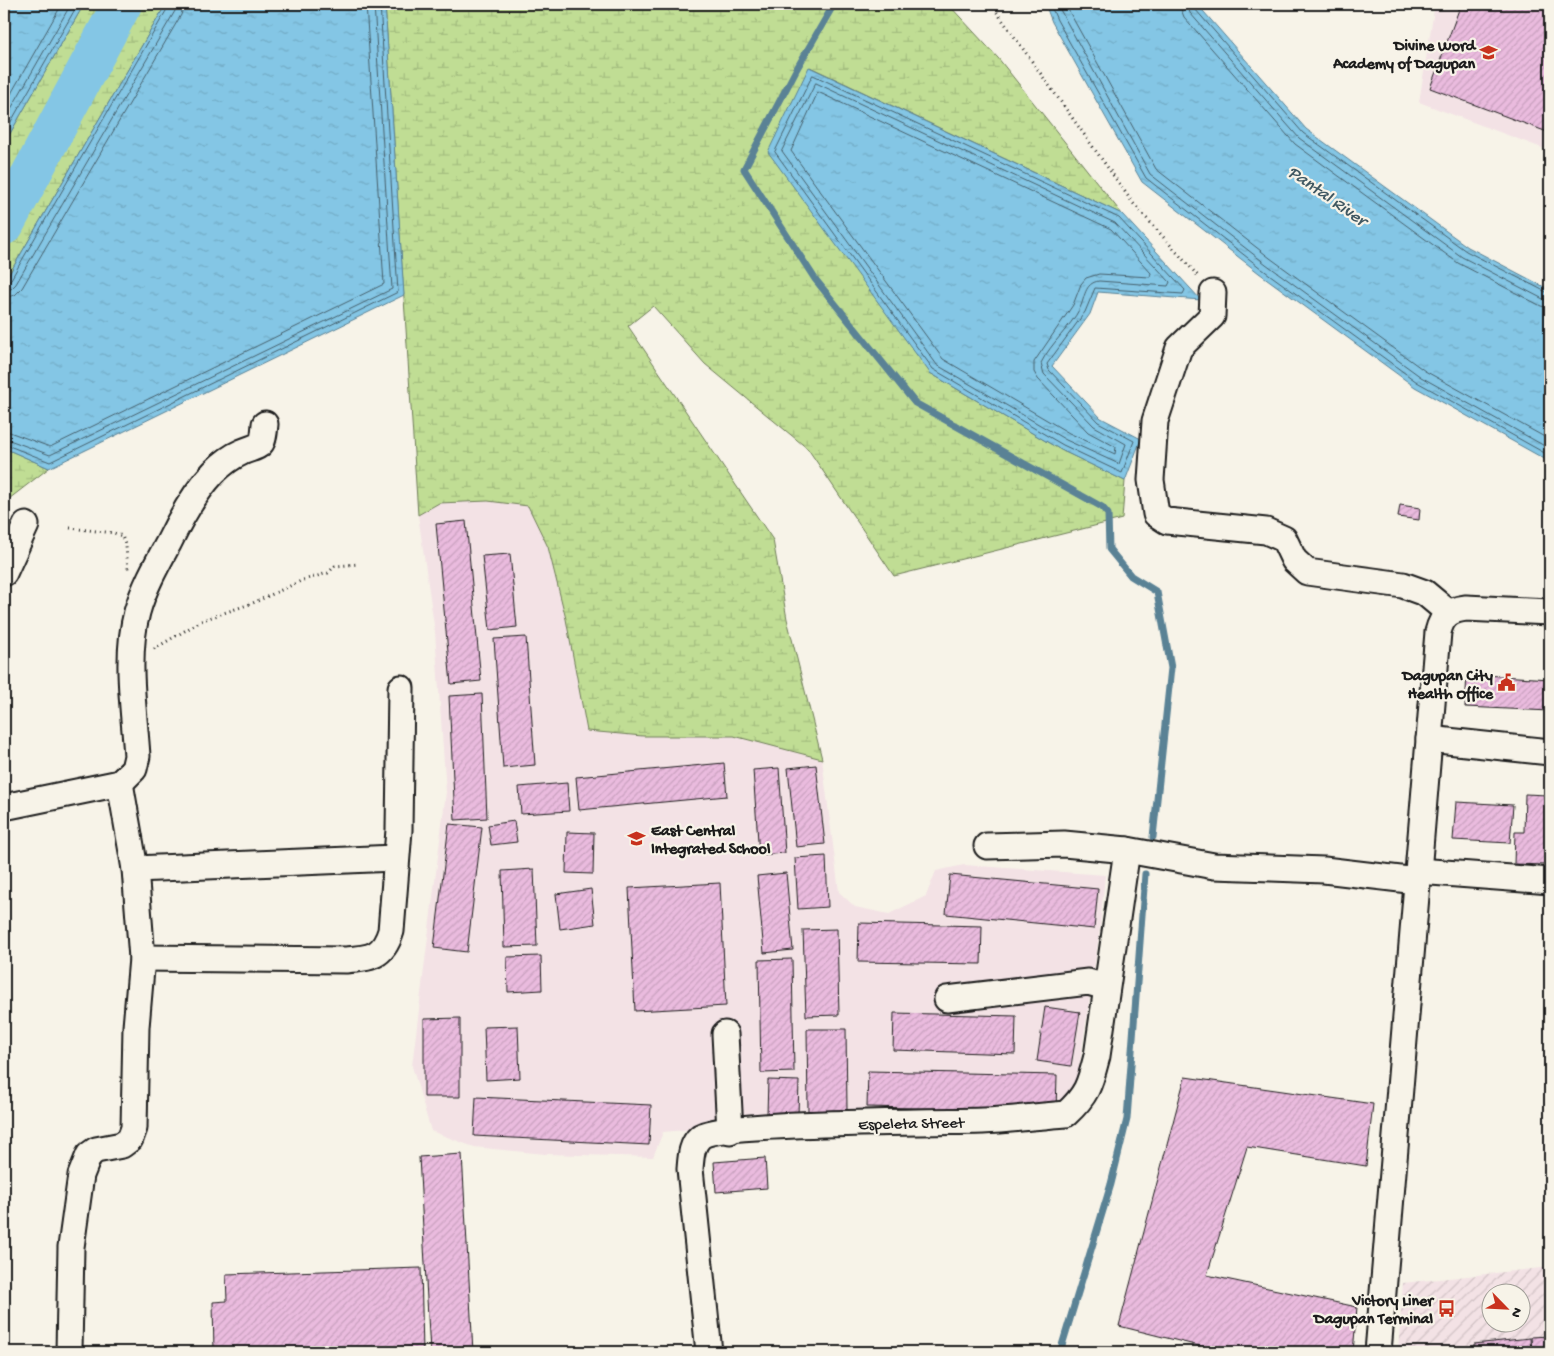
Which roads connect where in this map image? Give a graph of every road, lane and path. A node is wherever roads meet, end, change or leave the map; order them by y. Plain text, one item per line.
1 (991, 4) edge
2 (1213, 294) joint
3 (265, 424) dead end
4 (26, 525) dead end
5 (70, 528) dead end
6 (359, 564) dead end
7 (4, 573) edge
8 (147, 585) junction
9 (1550, 612) edge
10 (1449, 613) junction
11 (132, 663) junction
12 (401, 688) dead end
13 (1429, 738) junction
14 (1550, 752) edge
15 (120, 783) junction
16 (4, 807) edge
17 (987, 846) dead end
18 (1127, 850) junction
19 (395, 858) junction
20 (135, 869) junction
21 (1417, 876) junction
22 (1550, 881) edge
23 (142, 958) junction
24 (1106, 987) junction
25 (947, 999) dead end
26 (725, 1034) dead end
27 (730, 1130) junction
28 (69, 1352) edge
29 (709, 1352) edge
30 (1378, 1352) edge

1 - 2 path
2 - 10 street
3 - 8 street
4 - 7 street
5 - 8 path
6 - 11 path
8 - 11 street
9 - 10 street
10 - 13 street
11 - 15 street
12 - 19 street
13 - 14 street
13 - 21 street
15 - 16 street
15 - 20 street
17 - 18 street
18 - 21 street
18 - 24 street, Espeleta Street
19 - 20 street
19 - 23 street
20 - 23 street
21 - 22 street
21 - 30 street
23 - 28 street
24 - 25 street
24 - 27 street, Espeleta Street
26 - 27 street
27 - 29 street, Espeleta Street

